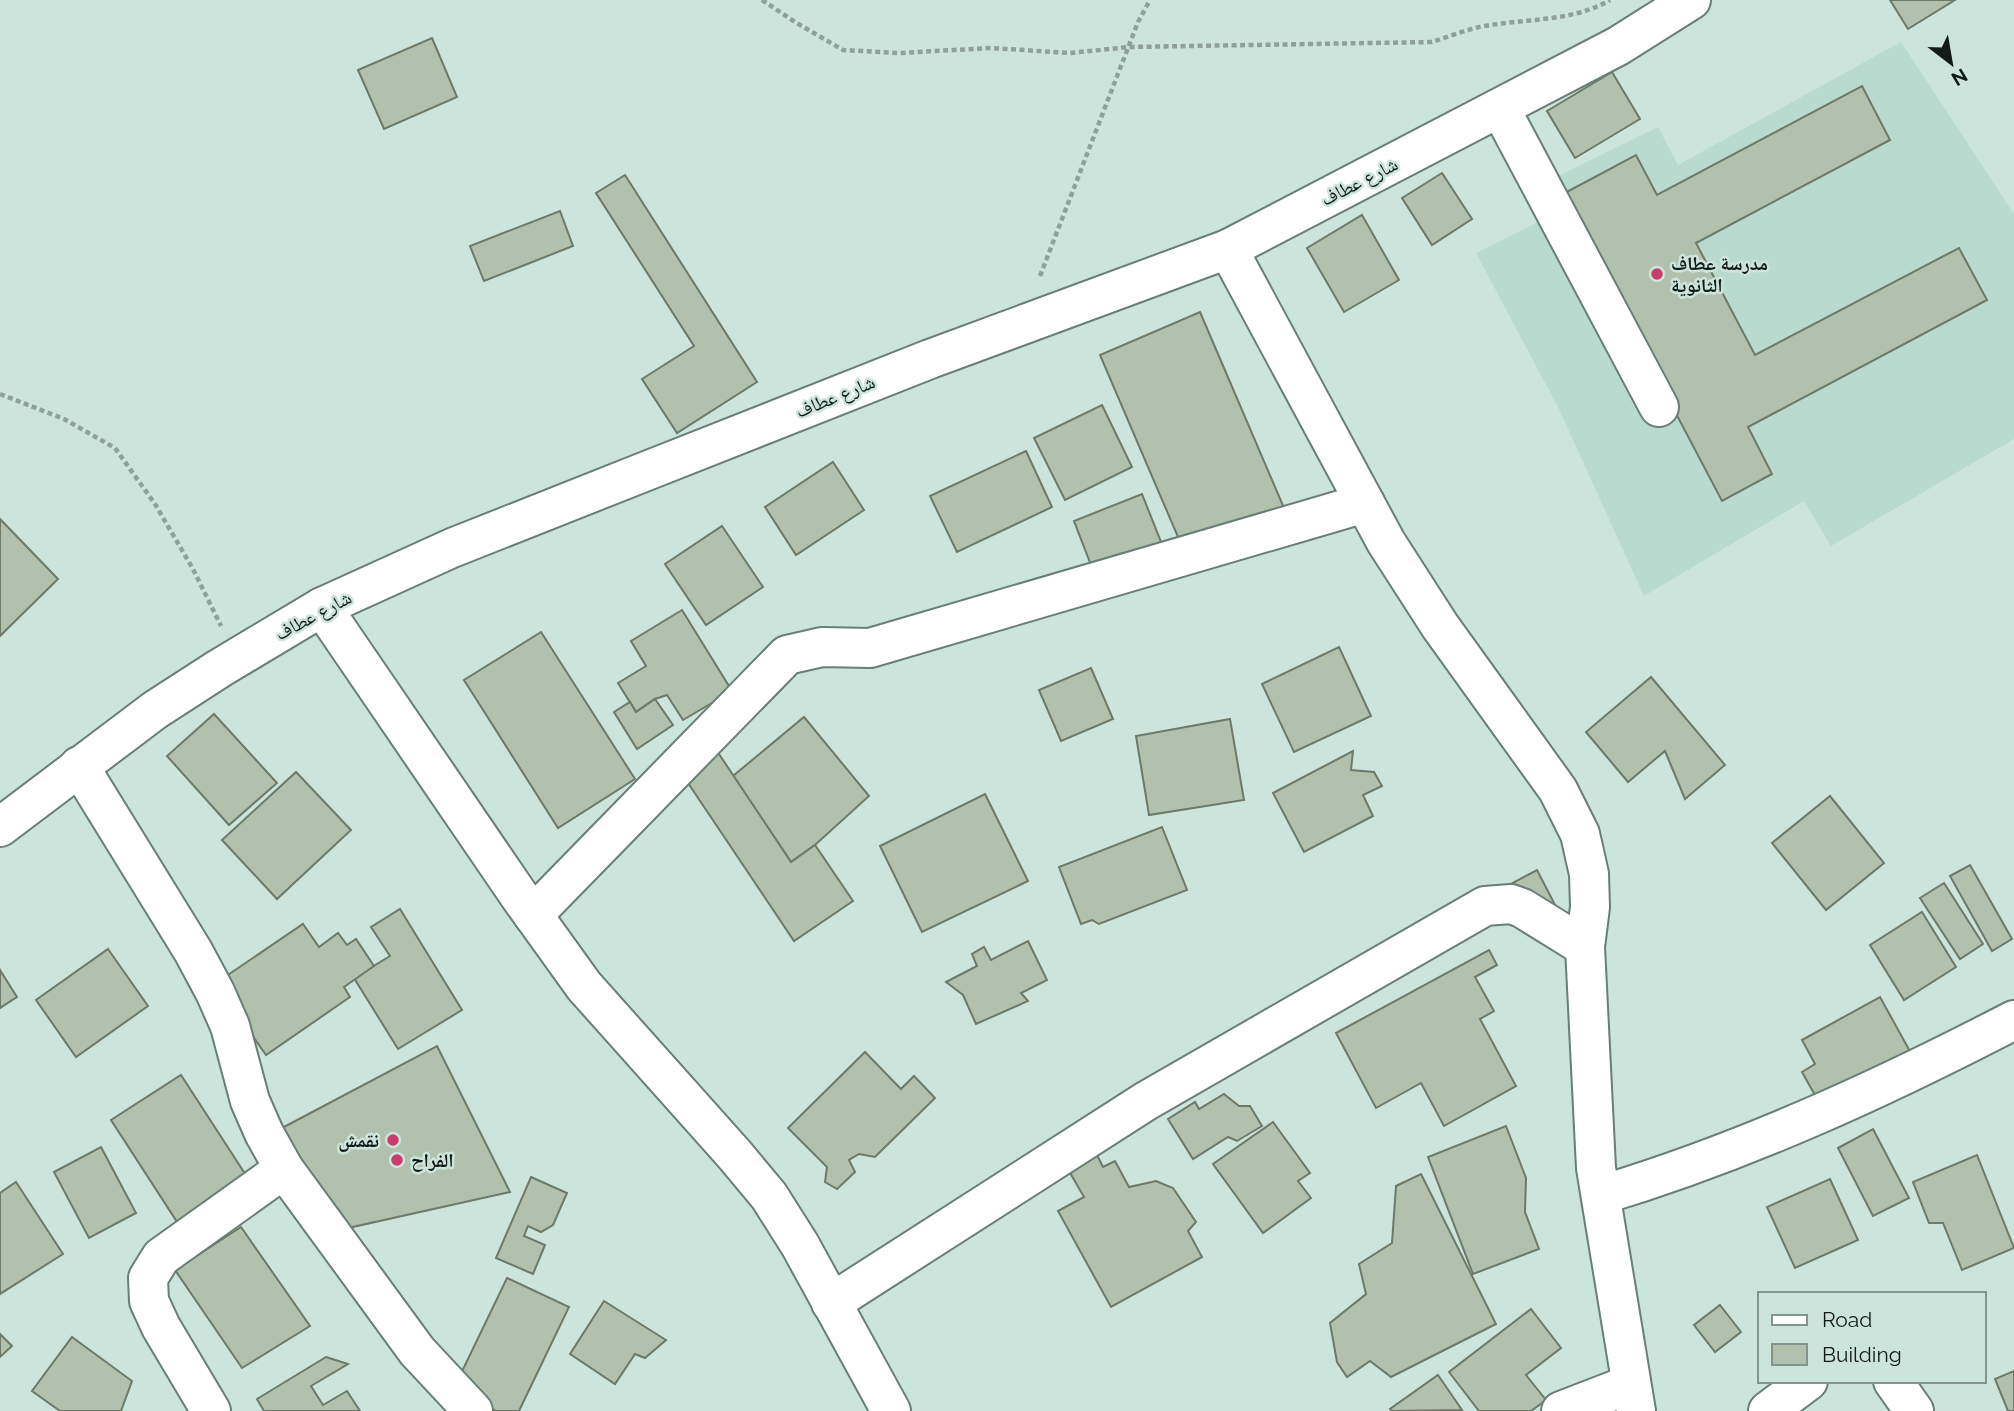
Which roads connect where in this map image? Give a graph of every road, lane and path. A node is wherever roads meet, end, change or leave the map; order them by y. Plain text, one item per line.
1 (762, 0) edge
2 (1150, 0) edge
3 (1610, 0) edge
4 (1691, 0) edge
5 (1129, 47) junction
6 (1500, 108) junction
7 (1228, 249) junction
8 (1020, 326) junction
9 (0, 394) edge
10 (1659, 407) dead end
11 (1365, 503) junction
12 (322, 607) junction
13 (236, 658) junction
14 (79, 766) junction
15 (0, 827) edge
16 (533, 915) junction
17 (1585, 947) junction
18 (2014, 1020) edge
19 (284, 1169) junction
20 (1601, 1195) junction
21 (831, 1303) junction
22 (1805, 1383) edge
23 (1894, 1383) edge
24 (1633, 1398) edge
25 (211, 1411) edge
26 (473, 1411) edge
27 (891, 1411) edge
28 (1561, 1411) edge
29 (1768, 1411) edge
30 (1914, 1411) edge

1 - 5 path
2 - 5 path
3 - 5 path
4 - 6 street, شارع عطاف
5 - 8 path
6 - 7 street, شارع عطاف
6 - 10 street
7 - 8 street, شارع عطاف
7 - 11 street
8 - 12 street, شارع عطاف
9 - 13 path
11 - 16 street
11 - 17 street
12 - 13 street, شارع عطاف
12 - 16 street
13 - 14 street, شارع عطاف
14 - 15 street, شارع عطاف
14 - 19 street
16 - 21 street
17 - 20 street
17 - 21 street
18 - 20 street
19 - 25 street
19 - 26 street
20 - 24 street
21 - 27 street
22 - 29 street
23 - 30 street
24 - 28 street

